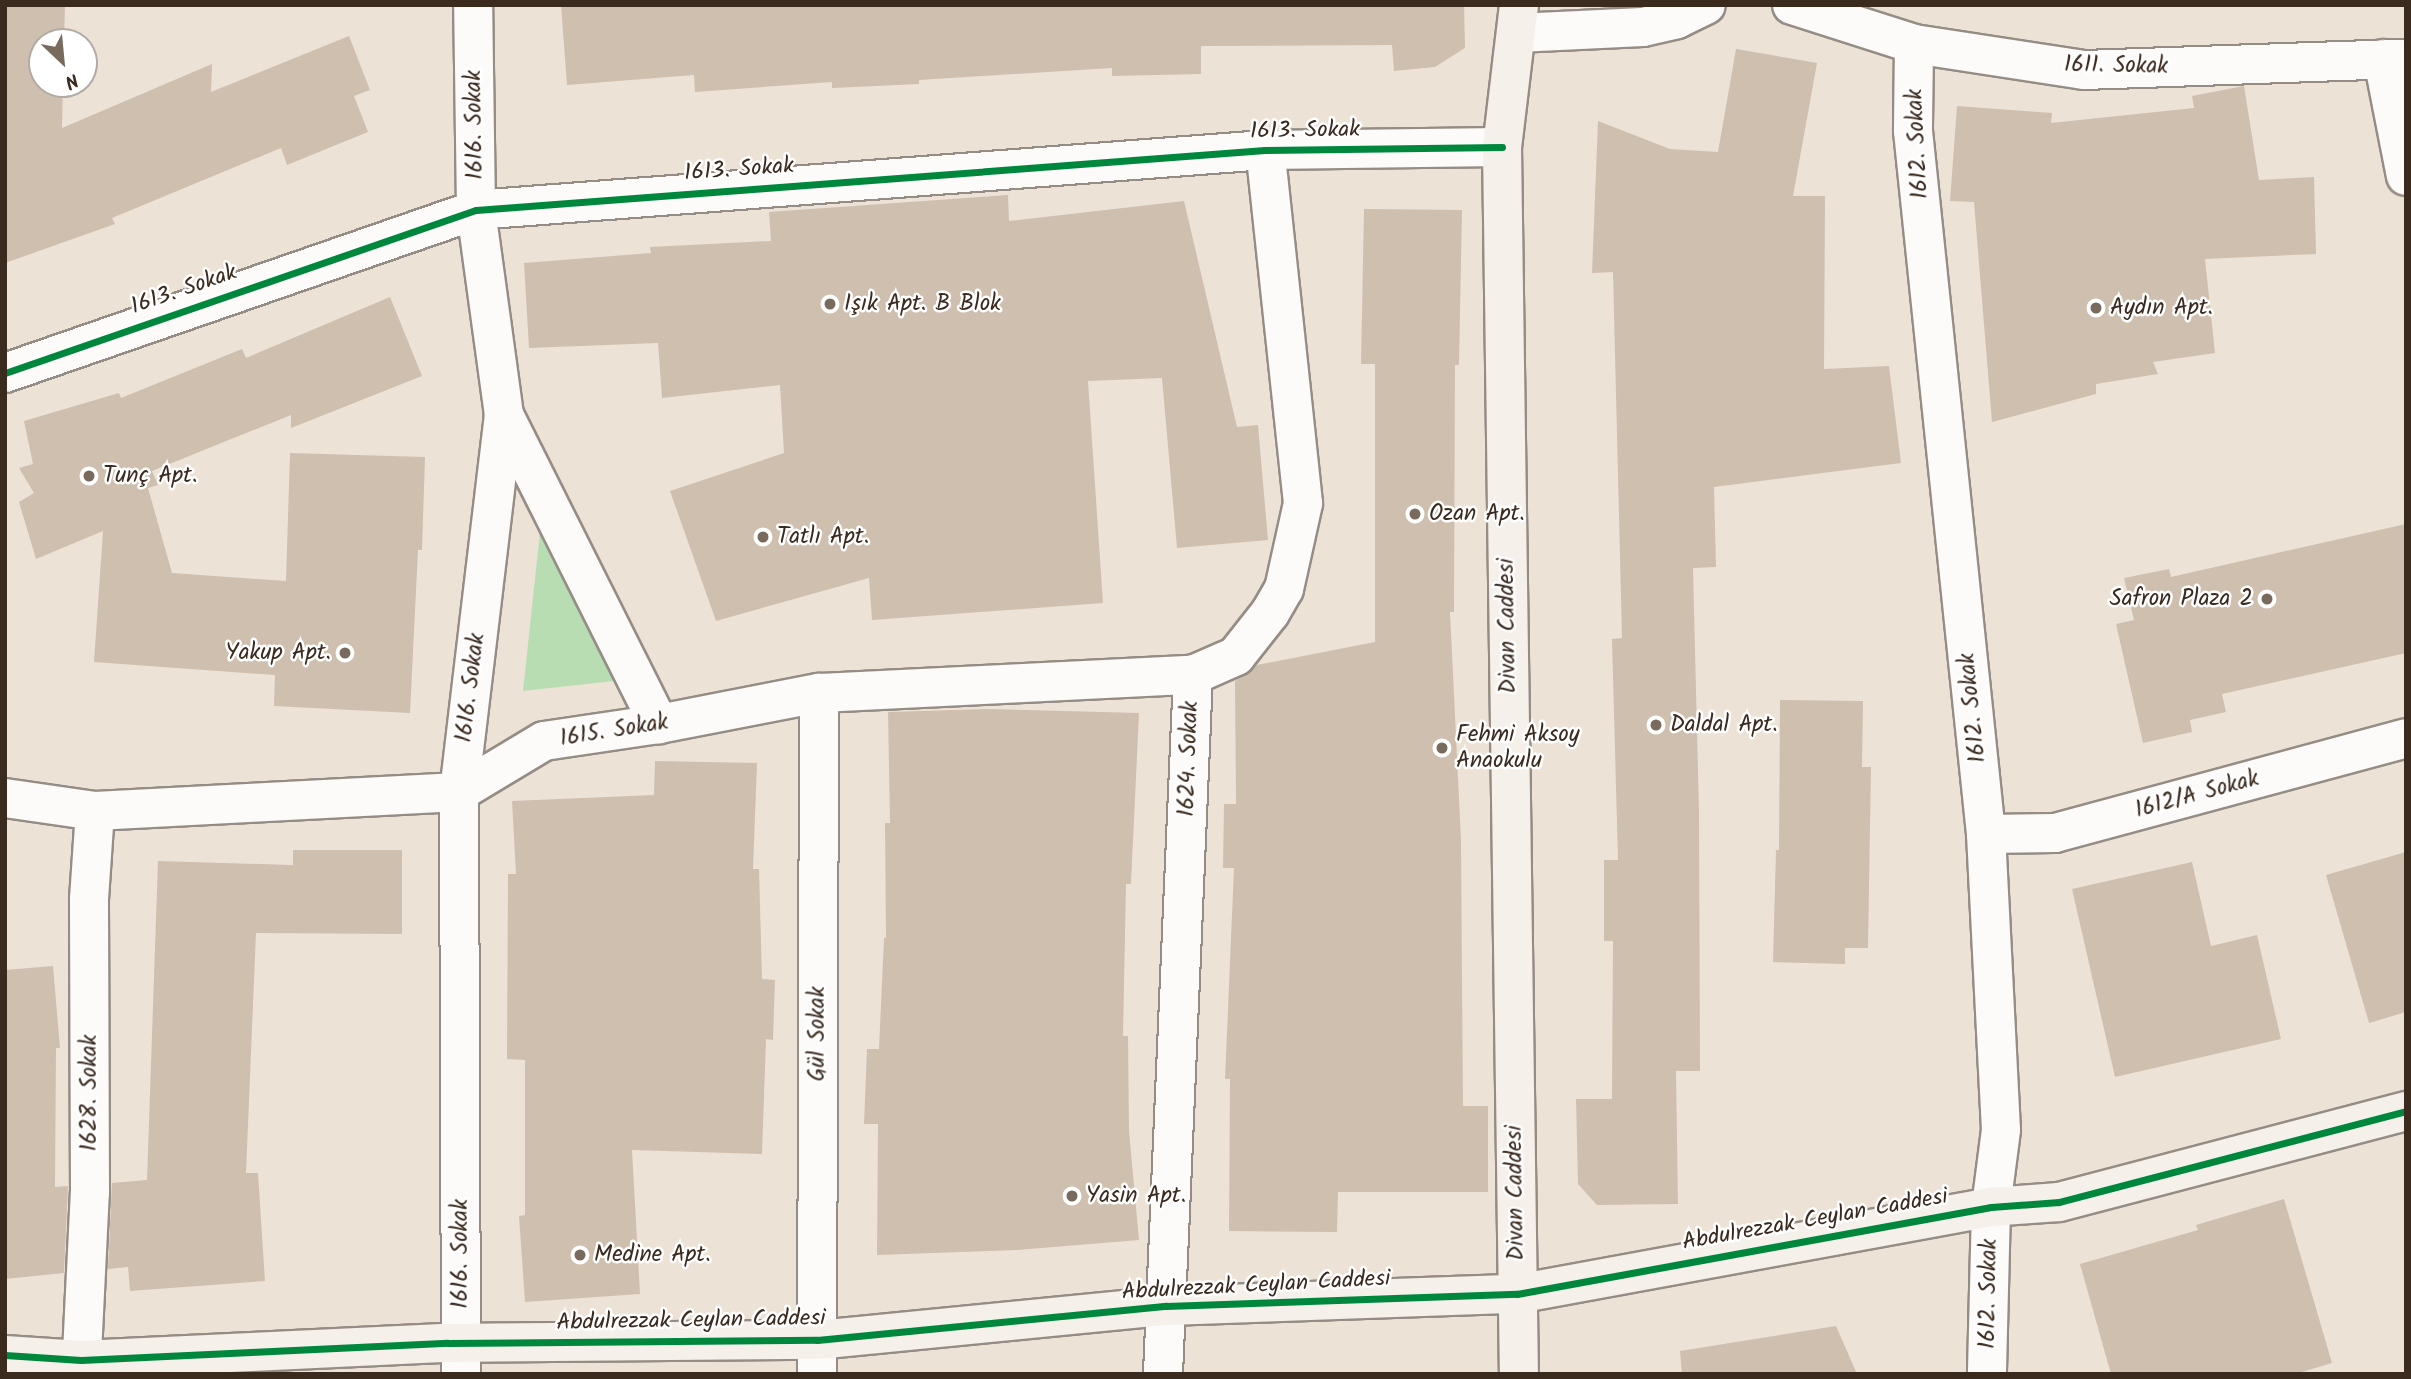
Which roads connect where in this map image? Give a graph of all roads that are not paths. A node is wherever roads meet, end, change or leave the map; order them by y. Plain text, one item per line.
1 (473, 5) edge
2 (1706, 5) edge
3 (1792, 5) edge
4 (1518, 19) edge
5 (1914, 44) junction
6 (2395, 59) edge
7 (1502, 147) junction
8 (1265, 150) junction
9 (2406, 176) edge
10 (476, 209) junction
11 (5, 373) edge
12 (504, 415) junction
13 (1193, 675) junction
14 (818, 694) junction
15 (659, 724) junction
16 (2406, 738) edge
17 (458, 792) junction
18 (5, 798) edge
19 (95, 811) junction
20 (1986, 834) junction
21 (2406, 1111) edge
22 (1991, 1207) junction
23 (1517, 1294) junction
24 (1166, 1306) junction
25 (5, 1355) edge
26 (817, 1357) edge
27 (461, 1358) edge
28 (81, 1367) edge
29 (1163, 1374) edge
30 (1519, 1374) edge
31 (1987, 1374) edge

1 - 10 street, 1616. Sokak
2 - 4 street
3 - 5 street, 1611. Sokak
4 - 7 street, Divan Caddesi
5 - 6 street, 1611. Sokak
5 - 20 street, 1612. Sokak
6 - 9 street
7 - 8 street, 1613. Sokak
7 - 23 street, Divan Caddesi
8 - 10 street, 1613. Sokak
8 - 13 street, 1624. Sokak
10 - 11 street, 1613. Sokak
10 - 12 street, 1616. Sokak
12 - 15 street
12 - 17 street, 1616. Sokak
13 - 14 street, 1615. Sokak
13 - 24 street, 1624. Sokak
14 - 15 street, 1615. Sokak
14 - 26 street, Gül Sokak
15 - 17 street, 1615. Sokak
16 - 20 street, 1612/A Sokak
17 - 19 street, 1615. Sokak
17 - 27 street, 1616. Sokak
18 - 19 street, 1615. Sokak
19 - 28 street, 1628. Sokak
20 - 22 street, 1612. Sokak
21 - 22 street, Abdulrezzak Ceylan Caddesi
22 - 23 street, Abdulrezzak Ceylan Caddesi
22 - 31 street, 1612. Sokak
23 - 24 street, Abdulrezzak Ceylan Caddesi
23 - 30 street, Divan Caddesi
24 - 26 street, Abdulrezzak Ceylan Caddesi
24 - 29 street, 1624. Sokak
25 - 28 street, Abdulrezzak Ceylan Caddesi
26 - 27 street, Abdulrezzak Ceylan Caddesi
27 - 28 street, Abdulrezzak Ceylan Caddesi

